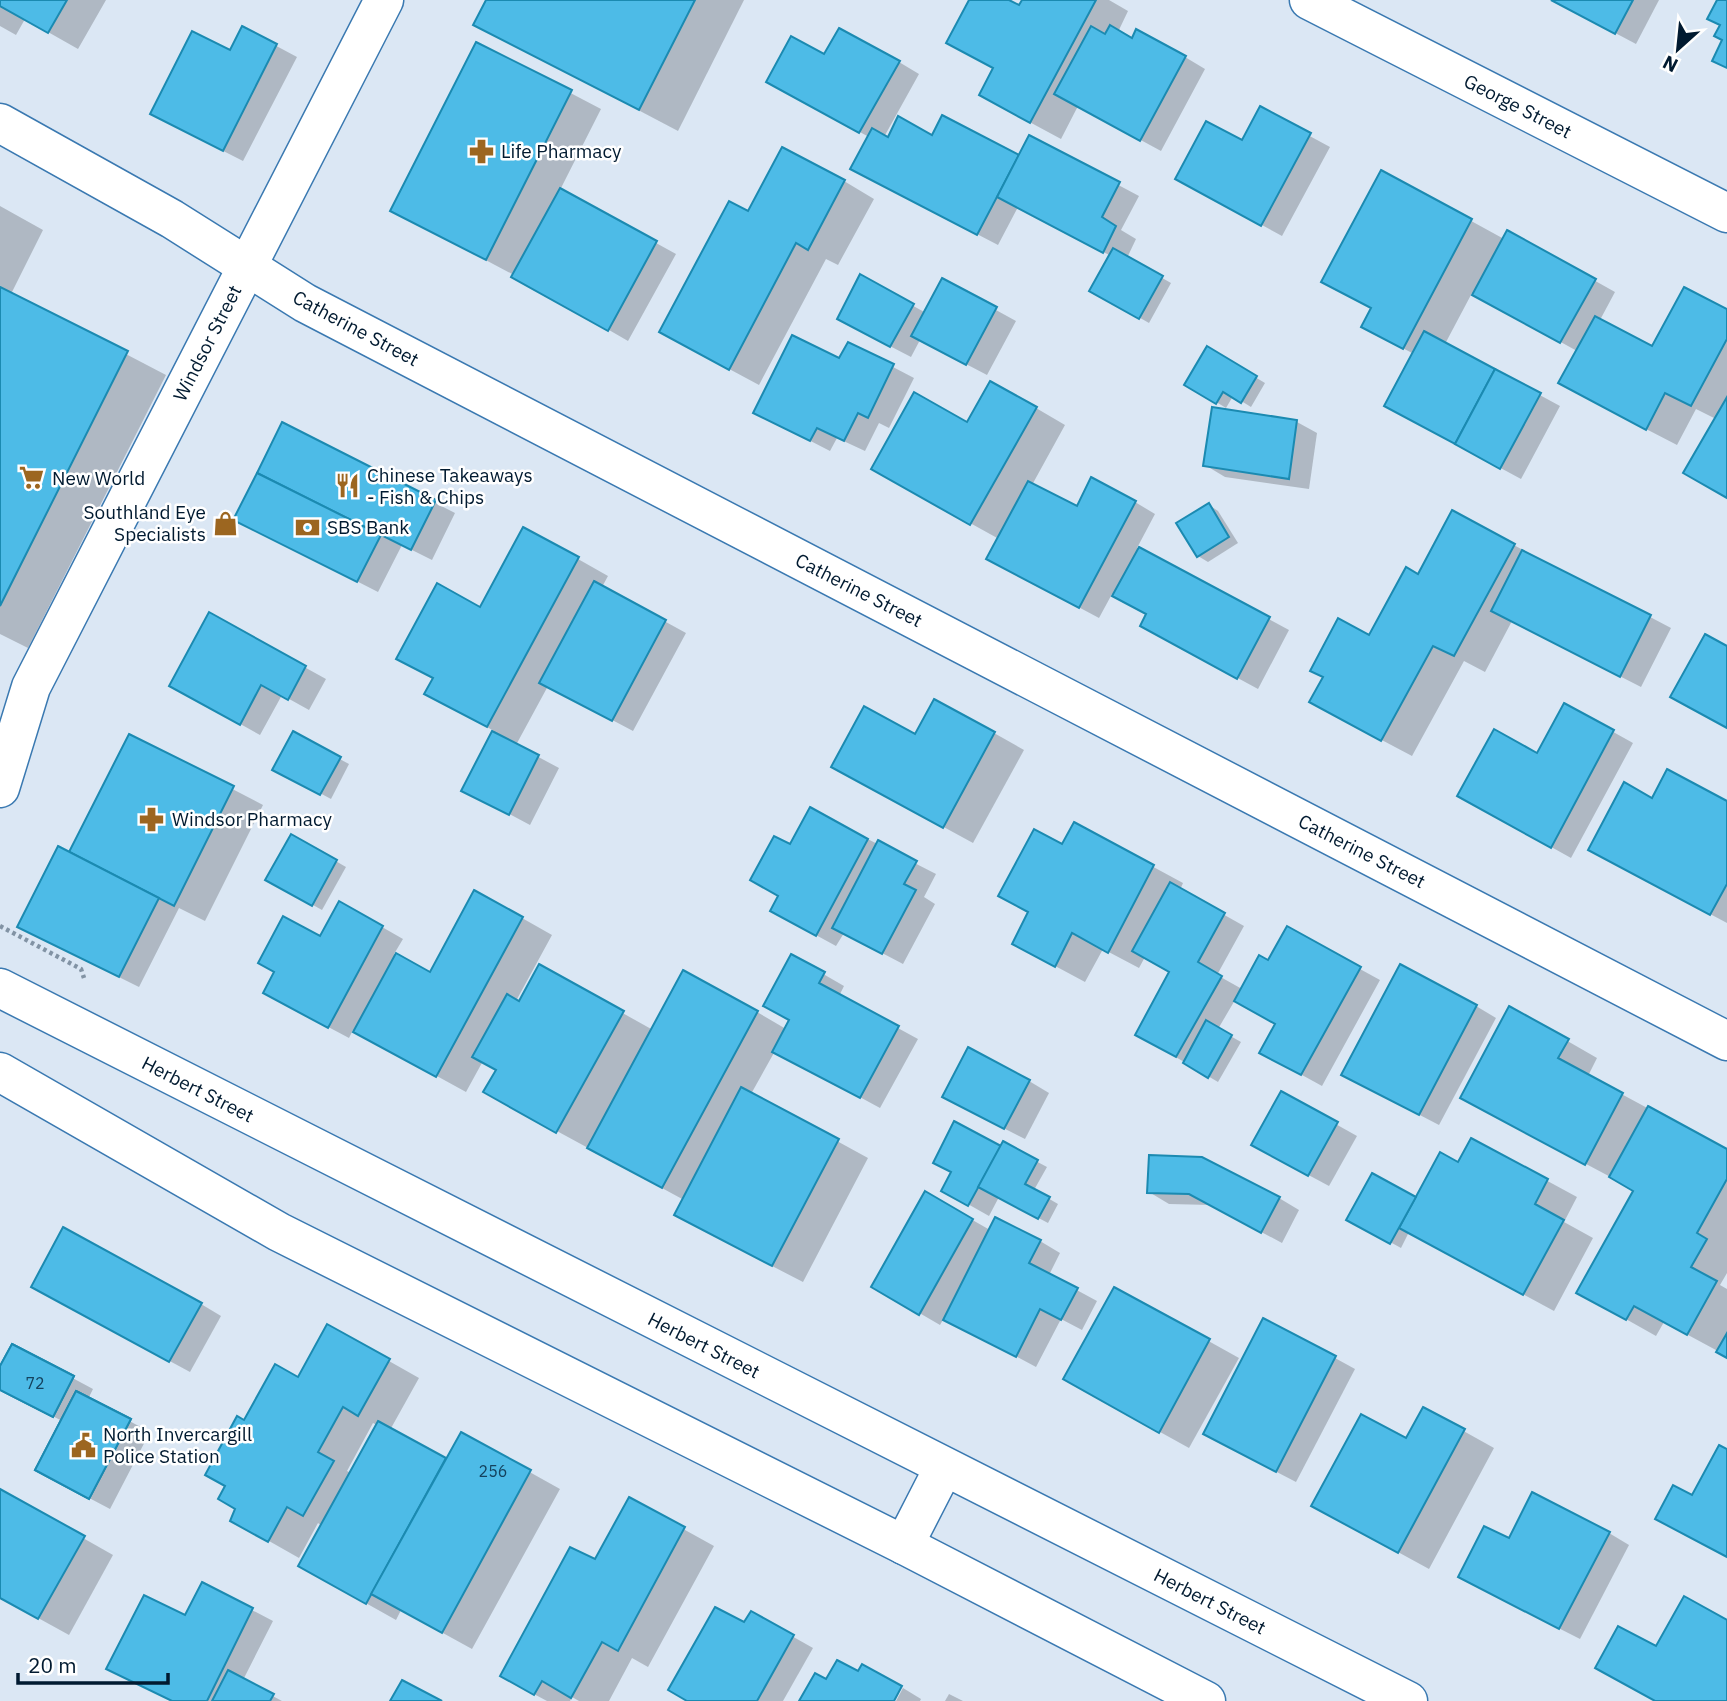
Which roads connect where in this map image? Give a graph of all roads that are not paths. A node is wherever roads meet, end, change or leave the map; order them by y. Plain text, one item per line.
1 (384, 0) edge
2 (1309, 0) edge
3 (0, 123) edge
4 (1727, 213) edge
5 (246, 266) junction
6 (31, 687) junction
7 (0, 723) edge
8 (0, 788) edge
9 (0, 988) edge
10 (1727, 1041) edge
11 (0, 1072) edge
12 (944, 1467) junction
13 (904, 1545) junction
14 (1206, 1701) edge
15 (1408, 1701) edge

1 - 5 street, Windsor Street
2 - 4 street, George Street
3 - 5 street, Catherine Street
5 - 6 street, Windsor Street
5 - 10 street, Catherine Street
6 - 7 street, Windsor Street
6 - 8 street, Windsor Street
9 - 12 street, Herbert Street
11 - 13 street
12 - 13 street
12 - 15 street, Herbert Street
13 - 14 street

